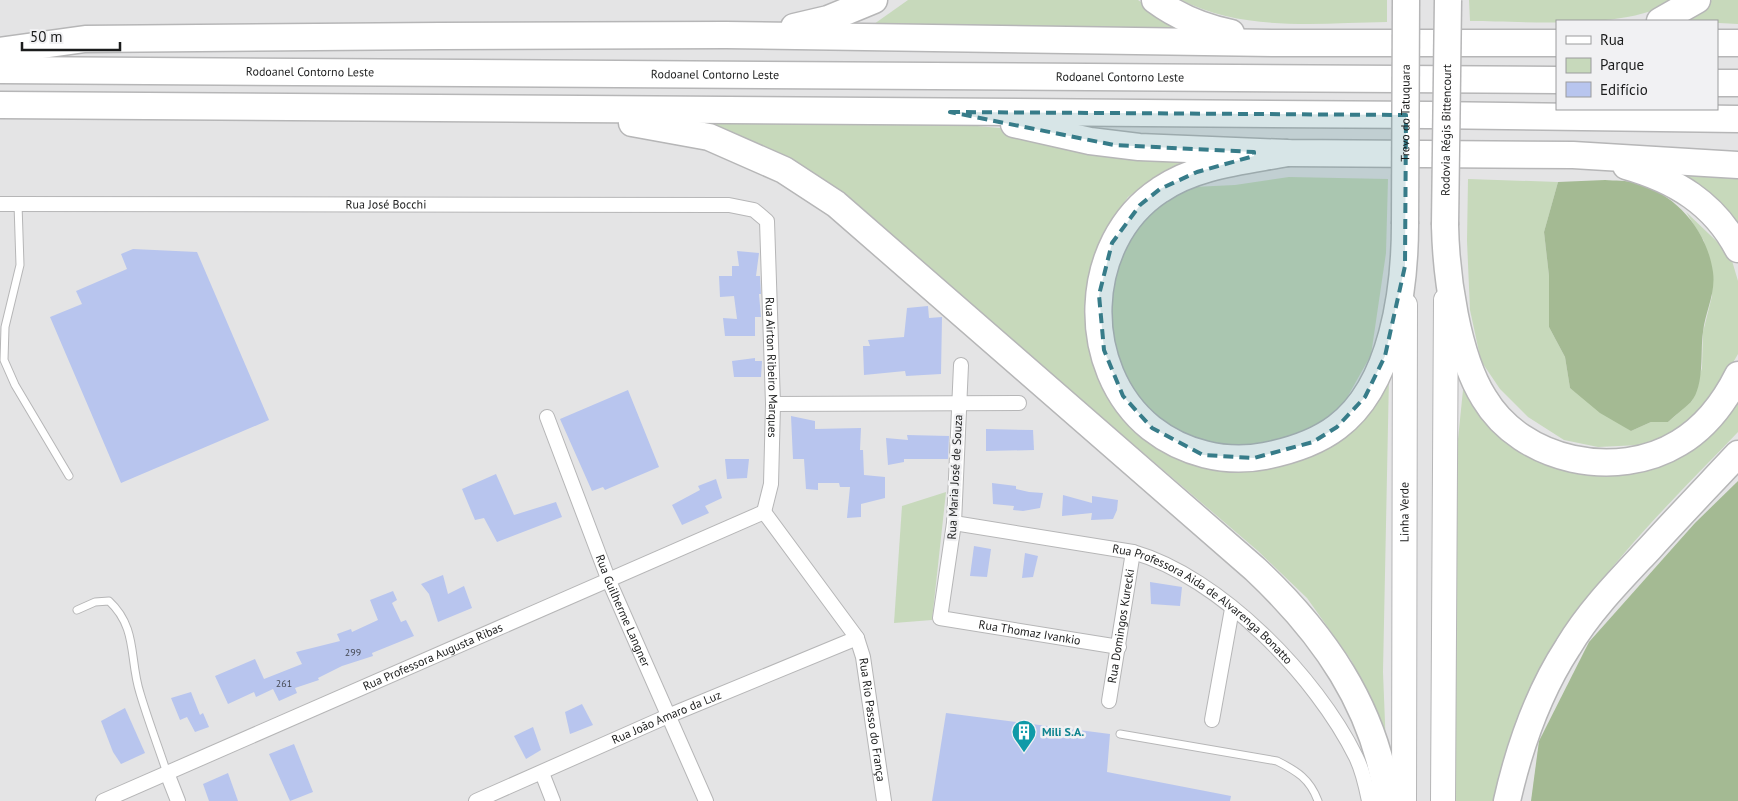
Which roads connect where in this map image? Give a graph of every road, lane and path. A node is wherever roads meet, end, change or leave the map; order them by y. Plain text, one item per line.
1 (874, 0) edge
2 (1155, 0) edge
3 (1406, 0) edge
4 (1448, 0) edge
5 (1697, 0) edge
6 (1662, 20) edge
7 (726, 36) junction
8 (1169, 42) junction
9 (1718, 43) edge
10 (1738, 43) edge
11 (1275, 44) junction
12 (1556, 44) edge
13 (0, 51) edge
14 (0, 70) edge
15 (934, 76) junction
16 (1556, 80) edge
17 (1718, 83) edge
18 (1738, 83) edge
19 (0, 105) edge
20 (559, 109) junction
21 (950, 112) junction
22 (1738, 120) edge
23 (1287, 153) junction
24 (1573, 155) junction
25 (1738, 165) edge
26 (0, 204) edge
27 (18, 204) junction
28 (767, 221) joint
29 (1405, 224) joint
30 (1738, 249) edge
31 (1446, 261) junction
32 (1405, 266) junction
33 (961, 364) dead end
34 (1738, 375) edge
35 (774, 404) junction
36 (959, 404) junction
37 (1019, 404) dead end
38 (547, 417) dead end
39 (1738, 454) edge
40 (70, 476) dead end
41 (764, 512) junction
42 (954, 523) junction
43 (1133, 552) junction
44 (609, 581) junction
45 (1232, 609) junction
46 (77, 610) dead end
47 (940, 618) joint
48 (857, 638) junction
49 (1119, 647) junction
50 (1109, 701) dead end
51 (668, 716) junction
52 (1212, 720) dead end
53 (1120, 734) dead end
54 (167, 773) junction
55 (542, 773) junction
56 (103, 801) edge
57 (178, 801) edge
58 (476, 801) edge
59 (553, 801) edge
60 (706, 801) edge
61 (884, 801) edge
62 (1318, 801) edge
63 (1369, 801) edge
64 (1388, 801) edge
65 (1404, 801) edge
66 (1444, 801) edge
67 (1508, 801) edge

1 - 7 highway
2 - 11 highway
3 - 29 highway, Trevo do Tatuquara, bridge
4 - 31 highway, Rodovia Régis Bittencourt, bridge
5 - 6 highway
7 - 8 highway
7 - 13 highway
8 - 11 highway
8 - 15 highway
9 - 10 highway
11 - 12 highway
14 - 15 highway, Rodoanel Contorno Leste
15 - 16 highway, Rodoanel Contorno Leste
17 - 18 highway
19 - 20 highway
20 - 21 highway
20 - 64 highway
21 - 22 highway
21 - 23 highway
23 - 24 highway
23 - 32 highway
24 - 25 highway
24 - 30 highway
26 - 27 street, Rua José Bocchi
27 - 28 street, Rua José Bocchi
27 - 40 lane
28 - 35 street, Rua Airton Ribeiro Marques
29 - 32 highway, Linha Verde
31 - 34 highway, Rodovia Régis Bittencourt
31 - 66 highway
32 - 65 highway, Linha Verde
33 - 36 street, Rua Maria José de Souza
35 - 36 street
35 - 41 street, Rua Airton Ribeiro Marques
36 - 37 street
36 - 42 street, Rua Maria José de Souza
38 - 44 street, Rua Guilherme Langner
39 - 67 highway
41 - 44 street, Rua Professora Augusta Ribas
41 - 48 street, Rua Rio Passo do França
42 - 43 street, Rua Professora Aida de Alvarenga Bonatto
42 - 47 street, Rua Maria José de Souza
43 - 45 street, Rua Professora Aida de Alvarenga Bonatto
43 - 49 street, Rua Domingos Kurecki
44 - 51 street, Rua Guilherme Langner
44 - 54 street, Rua Professora Augusta Ribas
45 - 52 street
45 - 63 street, Rua Professora Aida de Alvarenga Bonatto
46 - 54 lane
47 - 49 street, Rua Thomaz Ivankio
48 - 51 street, Rua João Amaro da Luz
48 - 61 street, Rua Rio Passo do França
49 - 50 street, Rua Domingos Kurecki
51 - 55 street, Rua João Amaro da Luz
51 - 60 street, Rua Guilherme Langner
53 - 62 lane
54 - 56 street, Rua Professora Augusta Ribas
54 - 57 street
55 - 58 street, Rua João Amaro da Luz
55 - 59 street

